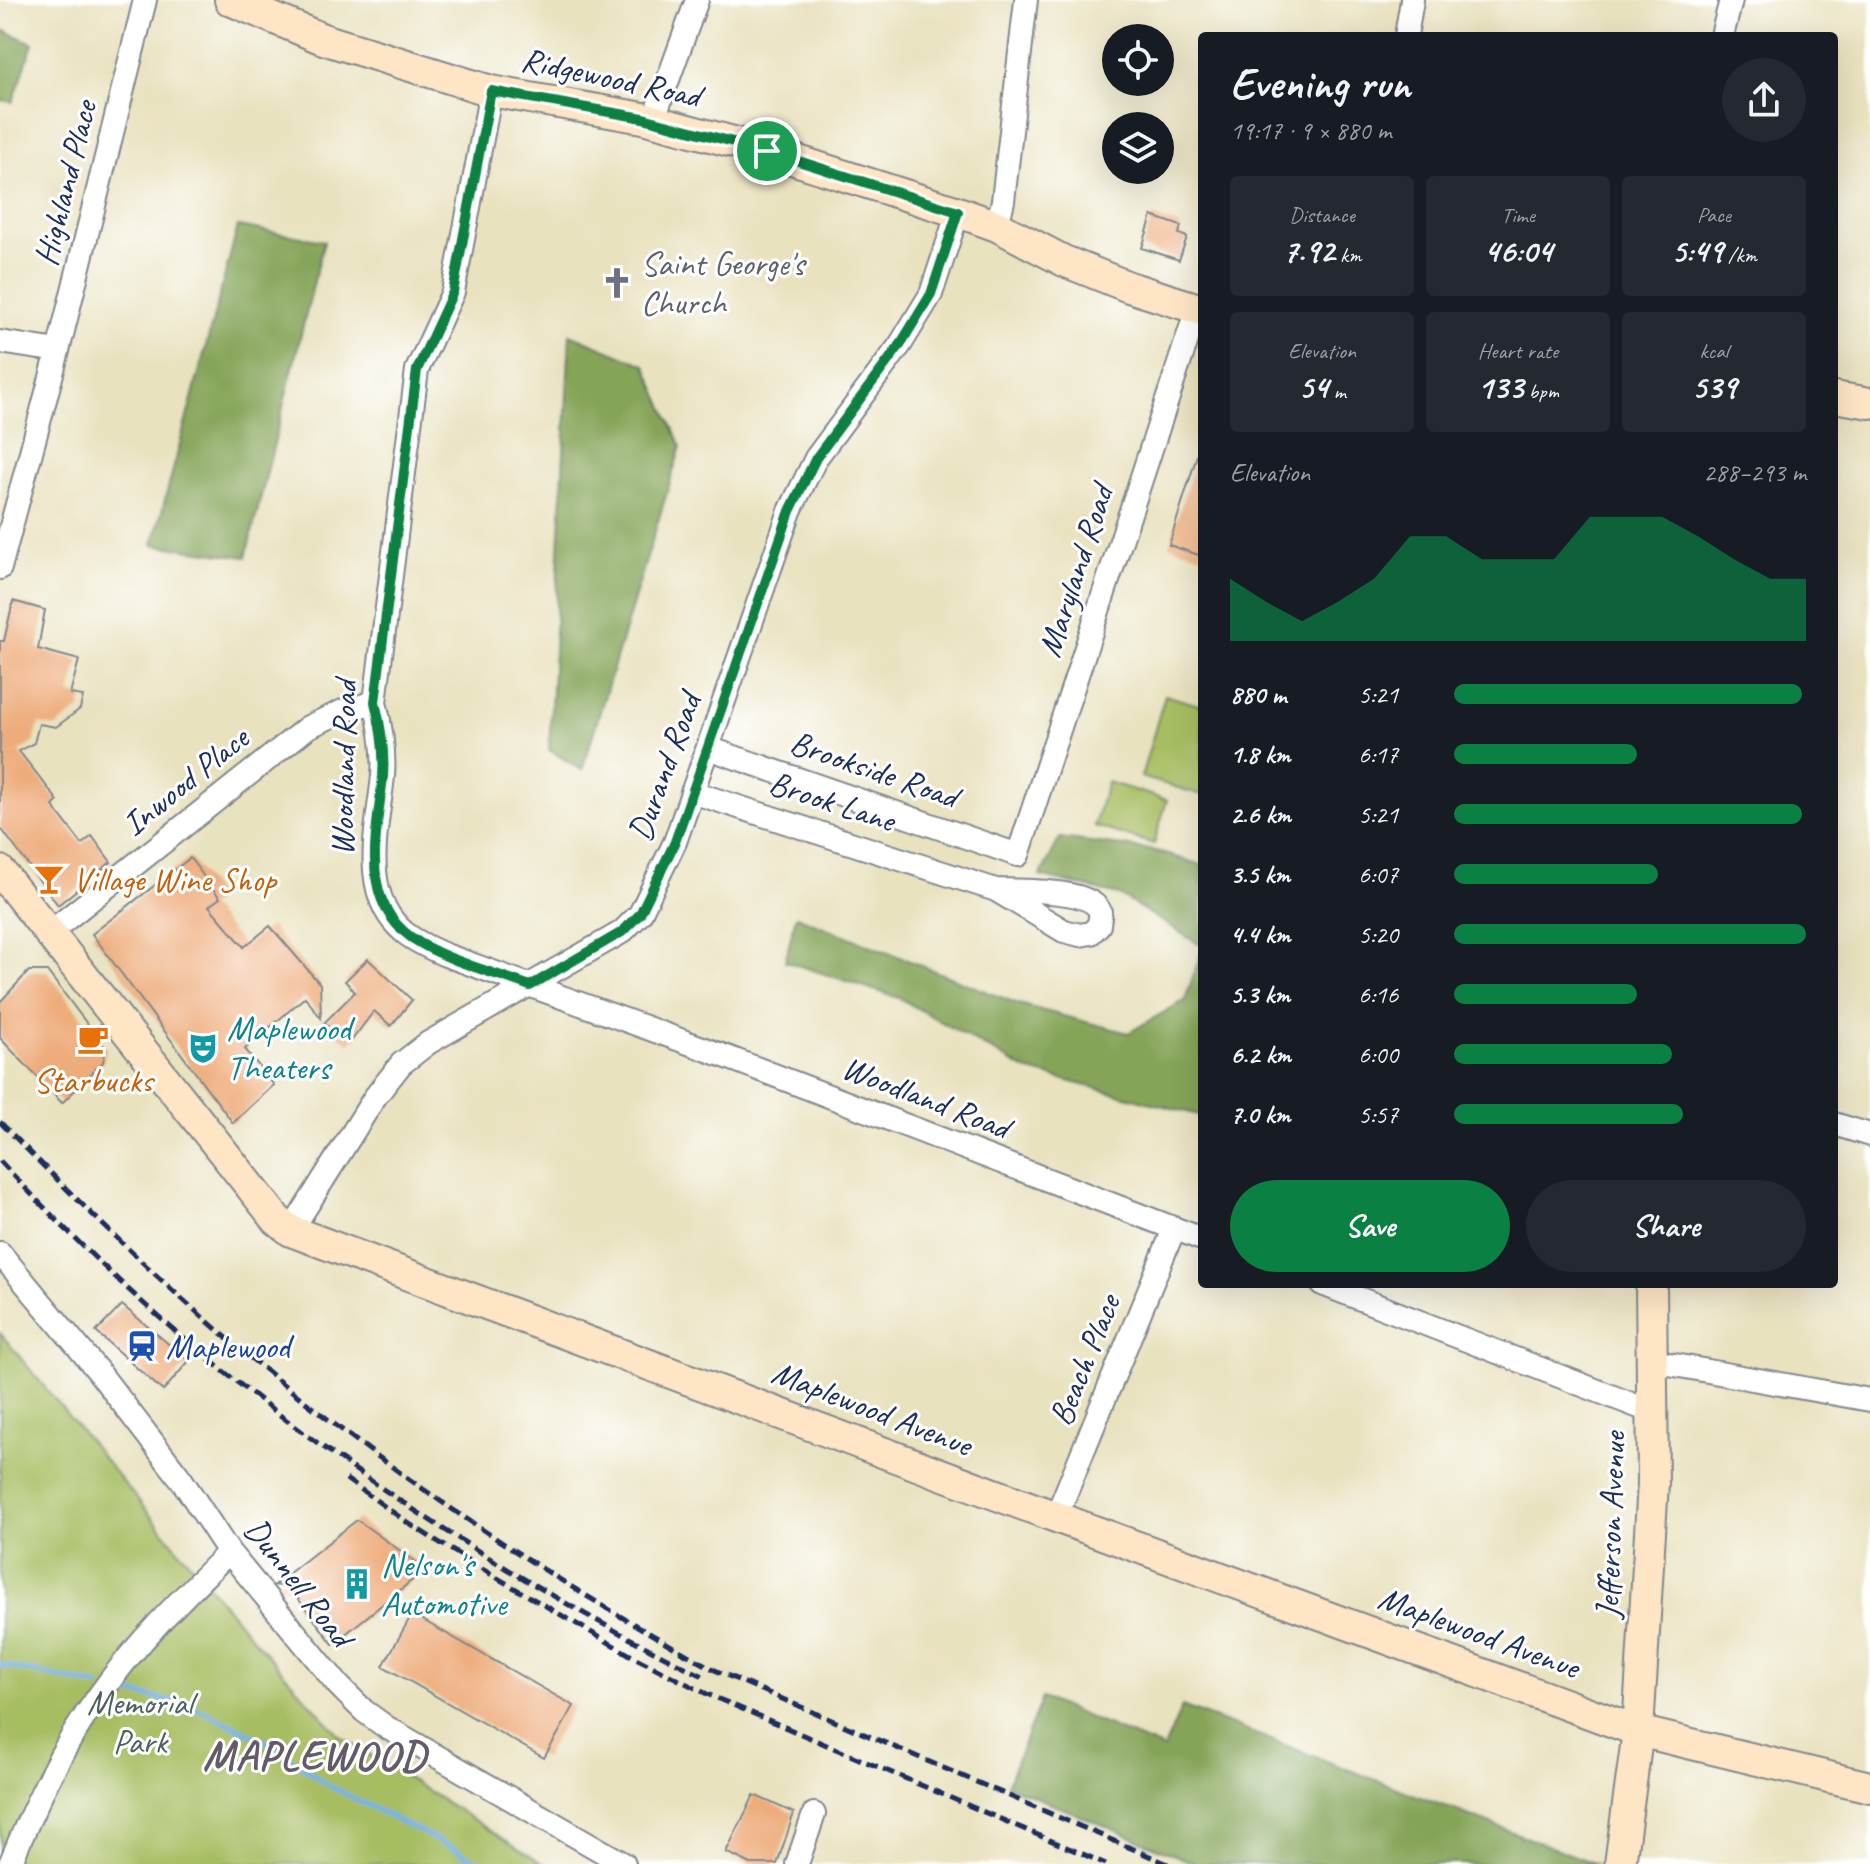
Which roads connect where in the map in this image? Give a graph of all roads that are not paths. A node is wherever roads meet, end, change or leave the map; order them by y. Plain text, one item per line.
1 (145, 0) edge
2 (230, 0) edge
3 (697, 0) edge
4 (1026, 0) edge
5 (1412, 0) edge
6 (1731, 0) edge
7 (1407, 32) edge
8 (1723, 32) edge
9 (491, 91) junction
10 (653, 121) junction
11 (958, 212) junction
12 (997, 226) junction
13 (1198, 309) edge
14 (1198, 312) edge
15 (0, 342) edge
16 (58, 351) junction
17 (1838, 398) edge
18 (1870, 403) edge
19 (0, 568) edge
20 (375, 702) junction
21 (708, 748) junction
22 (692, 792) junction
23 (1018, 855) joint
24 (0, 871) edge
25 (996, 890) dead end
26 (49, 933) junction
27 (530, 986) junction
28 (1838, 1125) edge
29 (1870, 1135) edge
30 (1174, 1229) junction
31 (291, 1231) junction
32 (1198, 1238) edge
33 (0, 1253) edge
34 (1332, 1288) edge
35 (1651, 1288) edge
36 (1652, 1361) junction
37 (1870, 1400) edge
38 (1652, 1412) junction
39 (1056, 1517) junction
40 (229, 1552) junction
41 (1638, 1731) junction
42 (1870, 1787) edge
43 (814, 1814) dead end
44 (10, 1864) edge
45 (624, 1864) edge
46 (797, 1864) edge
47 (1620, 1864) edge

1 - 16 street, Highland Place
2 - 9 street, Ridgewood Road
3 - 10 street
4 - 12 street
5 - 7 street
6 - 8 street
9 - 10 street, Ridgewood Road
9 - 20 street, Woodland Road
10 - 11 street, Ridgewood Road
11 - 12 street, Ridgewood Road
11 - 21 street, Durand Road
12 - 13 street, Ridgewood Road
14 - 23 street, Maryland Road
15 - 16 street
16 - 19 street, Highland Place
17 - 18 street
20 - 26 street, Inwood Place
20 - 27 street, Woodland Road
21 - 22 street, Durand Road
21 - 23 street, Brookside Road
22 - 25 street, Brook Lane
22 - 27 street, Durand Road
24 - 26 street, Maplewood Avenue
26 - 31 street, Maplewood Avenue
27 - 30 street, Woodland Road
27 - 31 street, Durand Road
28 - 29 street
30 - 32 street, Woodland Road
30 - 39 street, Beach Place
31 - 39 street, Maplewood Avenue
33 - 40 street, Dunnell Road
34 - 38 street
35 - 36 street, Jefferson Avenue
36 - 37 street
36 - 38 street, Jefferson Avenue
38 - 41 street, Jefferson Avenue
39 - 41 street, Maplewood Avenue
40 - 44 street
40 - 45 street, Dunnell Road
41 - 42 street, Maplewood Avenue
41 - 47 street, Jefferson Avenue
43 - 46 street

